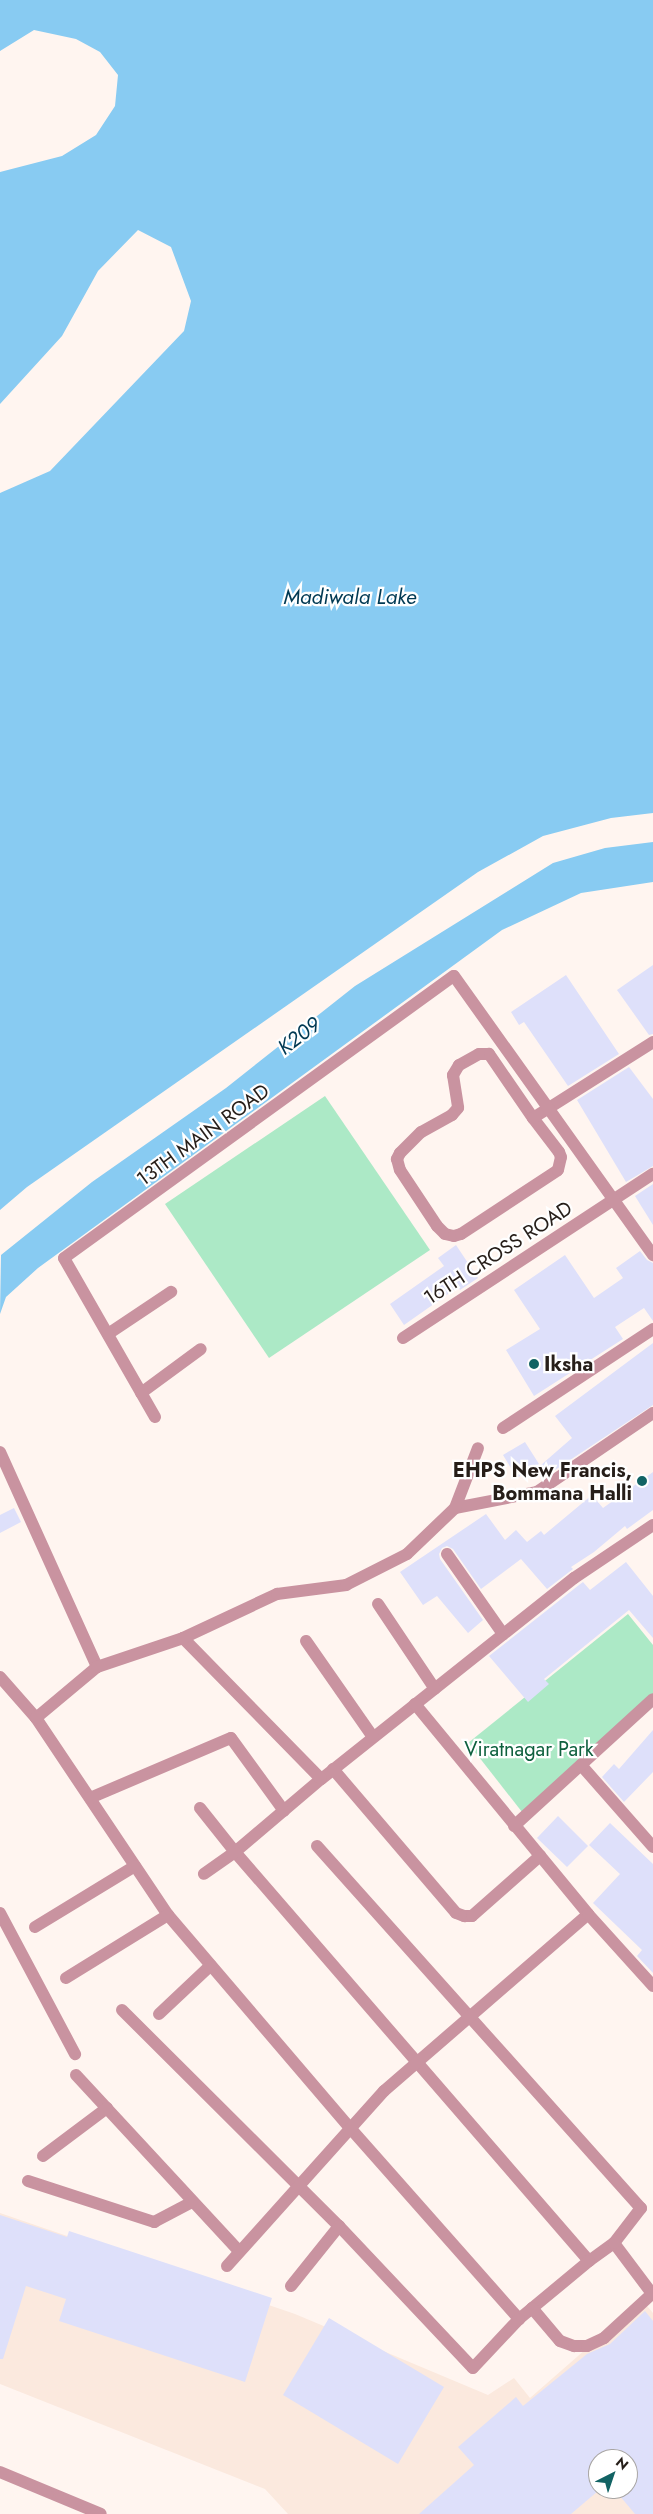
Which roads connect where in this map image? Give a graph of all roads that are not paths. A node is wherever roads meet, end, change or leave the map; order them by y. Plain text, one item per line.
1 (653, 1042) edge
2 (548, 1108) junction
3 (533, 1118) junction
4 (653, 1174) edge
5 (614, 1200) junction
6 (653, 1255) edge
7 (170, 1292) dead end
8 (653, 1329) edge
9 (108, 1334) junction
10 (403, 1338) dead end
11 (201, 1349) dead end
12 (141, 1393) junction
13 (653, 1413) edge
14 (156, 1417) dead end
15 (503, 1428) dead end
16 (478, 1448) dead end
17 (0, 1452) edge
18 (455, 1508) junction
19 (653, 1524) edge
20 (447, 1554) dead end
21 (378, 1604) dead end
22 (503, 1634) junction
23 (183, 1638) junction
24 (306, 1640) dead end
25 (97, 1667) junction
26 (0, 1677) edge
27 (435, 1689) junction
28 (653, 1699) edge
29 (415, 1704) junction
30 (36, 1718) junction
31 (373, 1737) junction
32 (581, 1764) junction
33 (333, 1769) junction
34 (321, 1779) junction
35 (90, 1798) junction
36 (200, 1808) dead end
37 (284, 1811) junction
38 (514, 1826) junction
39 (648, 1832) edge
40 (317, 1846) dead end
41 (653, 1847) edge
42 (235, 1852) junction
43 (540, 1856) junction
44 (136, 1866) junction
45 (204, 1874) dead end
46 (0, 1913) edge
47 (588, 1914) junction
48 (168, 1915) junction
49 (35, 1927) dead end
50 (211, 1965) junction
51 (66, 1978) dead end
52 (653, 1986) edge
53 (122, 2010) dead end
54 (159, 2014) dead end
55 (470, 2017) junction
56 (75, 2054) dead end
57 (417, 2063) junction
58 (76, 2075) dead end
59 (107, 2108) junction
60 (351, 2129) junction
61 (43, 2156) dead end
62 (28, 2181) dead end
63 (298, 2188) junction
64 (192, 2202) junction
65 (339, 2226) junction
66 (614, 2243) junction
67 (239, 2252) junction
68 (589, 2261) junction
69 (227, 2266) dead end
70 (291, 2286) dead end
71 (653, 2294) edge
72 (532, 2308) junction
73 (519, 2319) junction
74 (0, 2472) edge
75 (101, 2514) edge

1 - 2 street
2 - 3 street
2 - 5 street, 13TH MAIN ROAD
2 - 9 street, 13TH MAIN ROAD
3 - 3 street
4 - 5 street, 16TH CROSS ROAD
5 - 6 street, 13TH MAIN ROAD
5 - 10 street, 16TH CROSS ROAD
7 - 9 street
8 - 15 street
9 - 12 street, 13TH MAIN ROAD
11 - 12 street
12 - 14 street, 13TH MAIN ROAD
13 - 18 street
16 - 18 street
17 - 25 street
18 - 23 street
19 - 22 street
20 - 22 street
21 - 27 street
22 - 27 street
23 - 25 street
23 - 34 street
24 - 31 street
25 - 30 street
26 - 30 street
27 - 29 street
28 - 32 street
29 - 31 street
29 - 38 street
30 - 35 street
31 - 33 street
32 - 38 street
32 - 39 street
33 - 34 street
33 - 43 street
34 - 37 street
35 - 37 street
35 - 44 street
36 - 42 street
37 - 42 street
38 - 43 street
39 - 41 street
40 - 55 street
42 - 45 street
42 - 57 street
43 - 47 street
44 - 48 street
44 - 49 street
46 - 56 street
47 - 52 street
47 - 55 street
48 - 50 street
48 - 51 street
50 - 54 street
50 - 60 street
53 - 63 street
55 - 57 street
55 - 66 street
57 - 60 street
57 - 68 street
58 - 59 street
59 - 61 street
59 - 64 street
60 - 63 street
60 - 73 street
62 - 64 street
63 - 65 street
63 - 67 street
64 - 67 street
65 - 70 street
65 - 73 street
66 - 68 street
66 - 71 street
67 - 69 street
68 - 72 street
71 - 72 street
72 - 73 street
74 - 75 street

